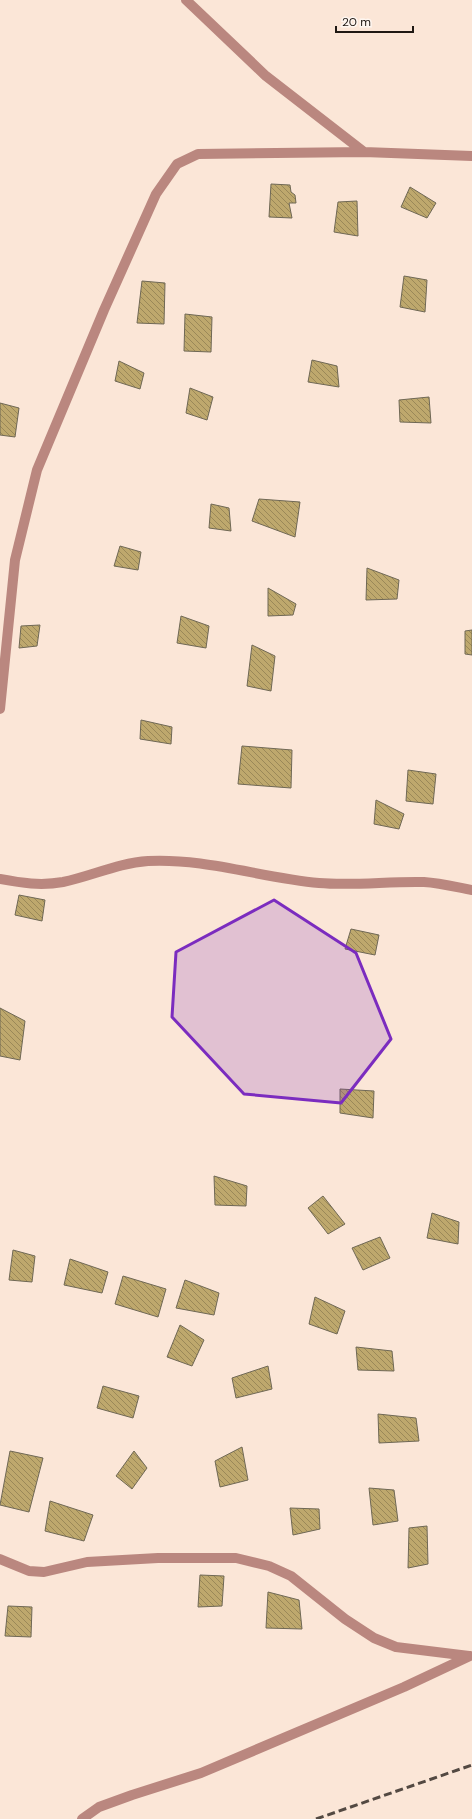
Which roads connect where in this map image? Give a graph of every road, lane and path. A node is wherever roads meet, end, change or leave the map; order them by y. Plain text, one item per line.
1 (186, 0) edge
2 (364, 152) junction
3 (472, 156) edge
4 (0, 709) edge
5 (0, 880) edge
6 (472, 890) edge
7 (0, 1560) edge
8 (471, 1655) edge
9 (82, 1819) edge

1 - 2 street
2 - 3 street
2 - 4 street
5 - 6 street
7 - 8 street
8 - 9 street

